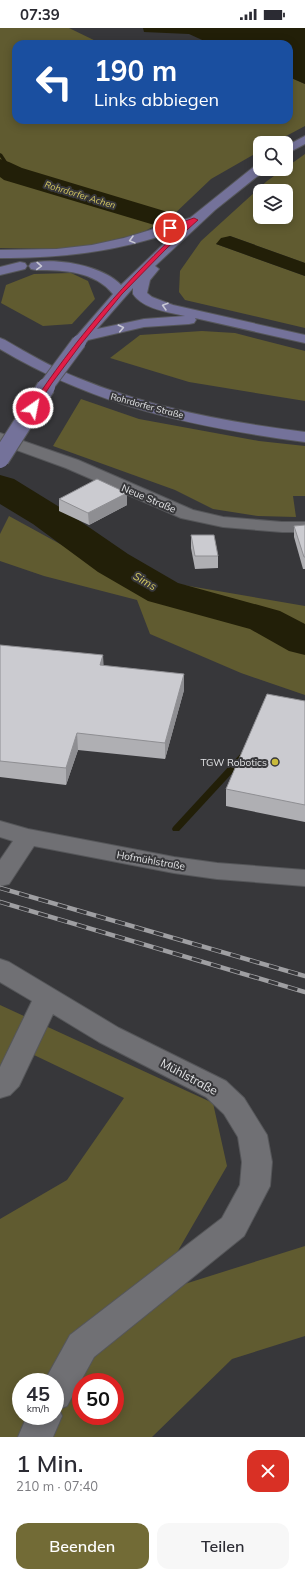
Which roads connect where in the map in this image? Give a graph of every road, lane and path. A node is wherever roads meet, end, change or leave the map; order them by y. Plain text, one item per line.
1 (305, 139) edge
2 (293, 147) edge
3 (253, 173) edge
4 (196, 220) junction
5 (165, 247) junction
6 (0, 254) edge
7 (0, 265) edge
8 (20, 266) junction
9 (0, 271) edge
10 (120, 293) junction
11 (230, 322) junction
12 (305, 339) edge
13 (81, 340) junction
14 (0, 343) edge
15 (305, 437) edge
16 (0, 438) edge
17 (0, 459) edge
18 (305, 527) edge
19 (0, 829) edge
20 (27, 836) junction
21 (0, 878) edge
22 (305, 878) edge
23 (0, 969) edge
24 (47, 998) junction
25 (0, 1087) edge
26 (64, 1379) edge
27 (41, 1425) edge
28 (35, 1437) edge

1 - 2 main road
3 - 4 main road
4 - 5 main road
4 -> 6 main road
5 - 10 main road
11 -> 5 main road
7 - 8 main road
8 - 9 main road
8 -> 10 main road
10 - 13 main road
11 - 12 main road
13 -> 11 main road
13 - 17 main road, bridge
14 - 15 main road, Rohrdorfer Straße
16 - 18 street, Neue Straße
19 - 20 street, Hofmühlstraße
20 - 21 street
20 - 22 street, Hofmühlstraße
23 - 24 street, Mühlstraße
24 - 25 street
24 - 26 street, Mühlstraße
27 - 28 street

